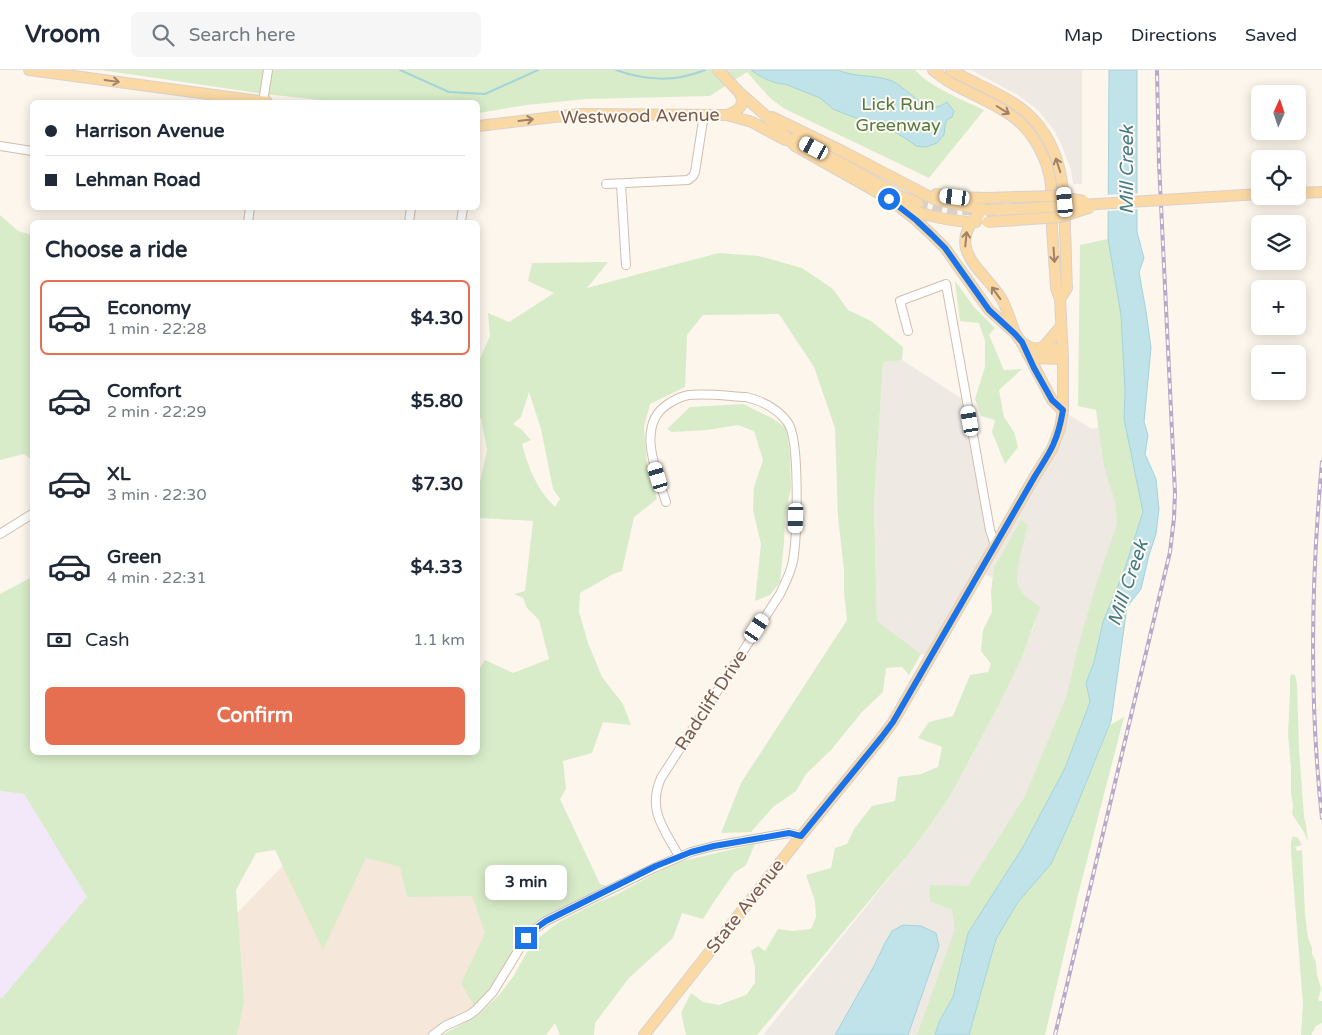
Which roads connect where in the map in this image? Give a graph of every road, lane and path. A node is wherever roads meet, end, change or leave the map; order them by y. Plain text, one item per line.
1 (29, 70) edge
2 (268, 70) edge
3 (718, 70) edge
4 (932, 70) edge
5 (951, 70) edge
6 (739, 92) junction
7 (249, 100) edge
8 (264, 100) edge
9 (704, 114) junction
10 (727, 114) junction
11 (764, 114) junction
12 (480, 126) edge
13 (780, 130) junction
14 (0, 146) edge
15 (795, 146) junction
16 (30, 151) edge
17 (606, 184) dead end
18 (621, 184) junction
19 (1306, 192) edge
20 (1322, 192) edge
21 (1251, 195) edge
22 (1251, 195) edge
23 (922, 196) junction
24 (889, 199) junction
25 (1102, 205) junction
26 (999, 210) junction
27 (982, 212) junction
28 (928, 214) junction
29 (971, 222) junction
30 (626, 265) dead end
31 (1060, 299) junction
32 (1061, 328) junction
33 (908, 331) dead end
34 (1015, 334) junction
35 (1022, 342) junction
36 (1041, 349) junction
37 (1028, 353) junction
38 (1062, 354) junction
39 (1063, 410) junction
40 (666, 502) dead end
41 (30, 515) edge
42 (0, 534) edge
43 (995, 546) junction
44 (801, 836) junction
45 (678, 856) junction
46 (432, 1035) edge
47 (644, 1035) edge

1 -> 7 main road
2 - 8 street
3 - 6 main road
4 -> 31 main road, State Avenue
31 -> 5 main road, State Avenue
6 - 10 main road
6 - 11 main road
9 - 10 main road, Westwood Avenue
12 -> 9 main road, Westwood Avenue
9 - 18 street
10 - 15 main road, Westwood Avenue
11 - 13 main road
11 - 23 main road
13 - 15 main road
13 - 23 main road
14 - 16 street
15 - 24 main road, Westwood Avenue
17 - 18 street
18 - 30 street
19 - 20 main road
21 - 25 main road, bridge
22 - 26 main road, bridge
23 - 25 main road, bridge
23 - 26 main road, bridge
24 - 28 main road
24 - 34 main road
25 - 27 main road, bridge
25 - 29 main road, bridge
26 - 27 main road, bridge
27 - 28 main road
27 - 29 main road
28 - 29 main road
34 -> 29 main road
31 - 32 main road, State Avenue
32 - 36 main road
32 - 38 main road, State Avenue
33 - 43 street
34 - 35 main road
35 - 36 main road
35 - 37 main road
36 - 38 main road
37 - 38 main road
37 - 39 main road
38 - 39 main road, State Avenue
39 - 43 main road, State Avenue
40 - 45 street, Radcliff Drive
41 - 42 street
43 - 44 main road, State Avenue
44 - 45 street
44 - 47 main road, State Avenue
45 - 46 street

